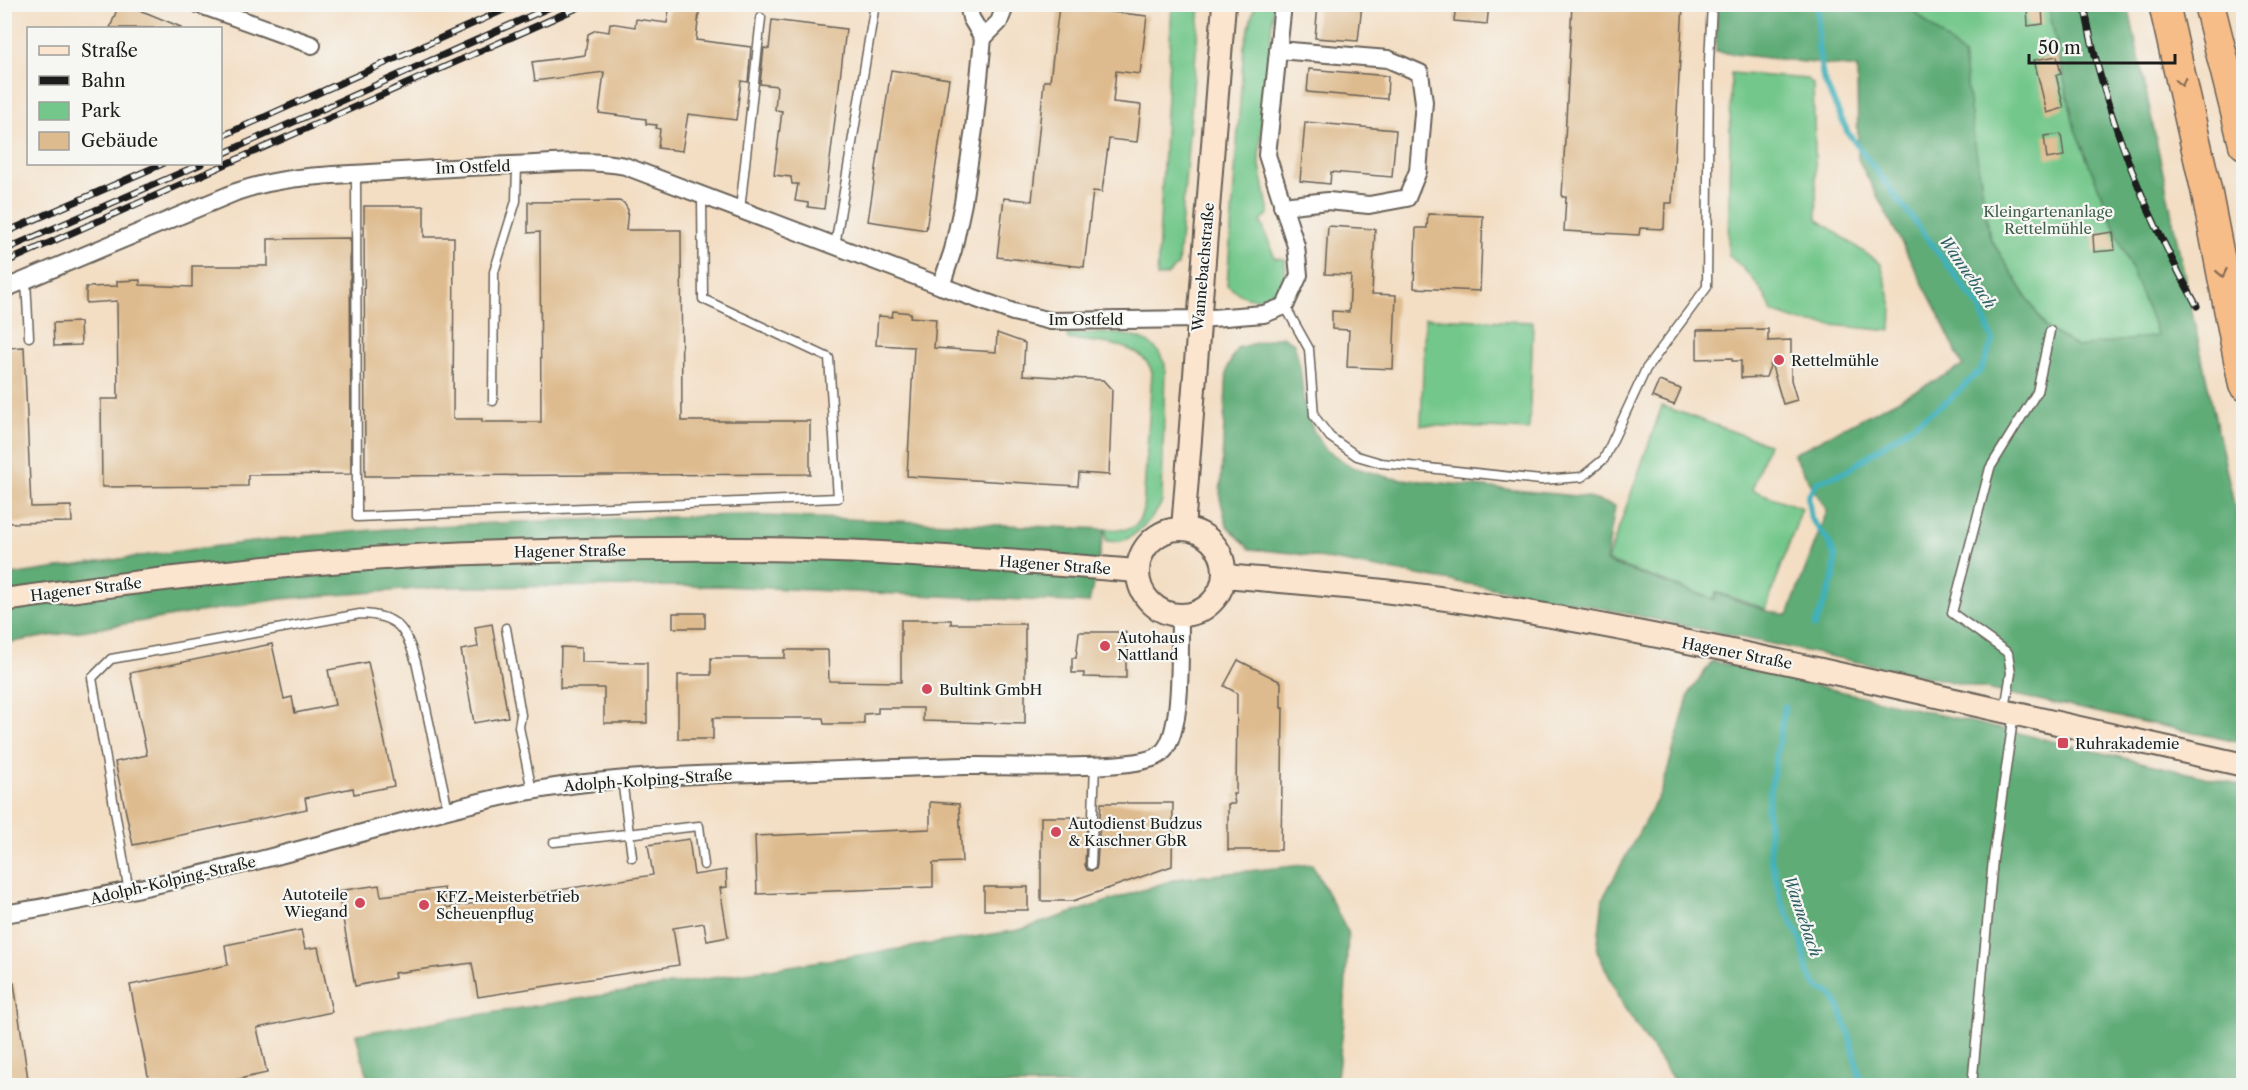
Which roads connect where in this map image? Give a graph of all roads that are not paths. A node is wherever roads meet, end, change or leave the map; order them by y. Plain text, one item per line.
1 (198, 4) edge
2 (875, 4) edge
3 (968, 4) edge
4 (1006, 4) edge
5 (1224, 4) edge
6 (1283, 4) edge
7 (1712, 4) edge
8 (2164, 4) edge
9 (2209, 4) edge
10 (762, 18) dead end
11 (983, 38) junction
12 (312, 45) dead end
13 (1278, 50) junction
14 (2244, 144) edge
15 (517, 165) junction
16 (356, 173) junction
17 (702, 196) junction
18 (1282, 206) junction
19 (740, 210) junction
20 (835, 246) junction
21 (26, 280) junction
22 (941, 286) junction
23 (4, 289) edge
24 (1285, 306) junction
25 (1199, 319) junction
26 (2050, 331) dead end
27 (29, 337) dead end
28 (2244, 385) edge
29 (493, 401) dead end
30 (1183, 529) junction
31 (1137, 571) junction
32 (1224, 576) junction
33 (4, 600) edge
34 (1180, 615) junction
35 (506, 628) dead end
36 (2010, 711) junction
37 (1095, 765) junction
38 (2244, 765) edge
39 (622, 779) junction
40 (532, 791) junction
41 (448, 810) junction
42 (629, 834) junction
43 (554, 842) dead end
44 (632, 857) dead end
45 (704, 865) dead end
46 (1091, 865) dead end
47 (129, 892) junction
48 (4, 914) edge
49 (1972, 1086) edge

1 - 12 street
2 - 20 lane
3 - 11 street
4 - 11 street
5 - 25 main road, Wannebachstraße
6 - 13 street
7 - 24 lane
8 -> 28 highway
9 - 14 highway
10 - 19 lane
11 - 22 street
13 - 18 street
13 - 18 street
15 - 16 street, Im Ostfeld
15 - 17 street, Im Ostfeld
15 - 29 lane
16 - 17 lane
16 - 21 street, Im Ostfeld
17 - 19 street, Im Ostfeld
18 - 24 street
19 - 20 street, Im Ostfeld
20 - 22 street, Im Ostfeld
21 - 23 street, Im Ostfeld
21 - 27 lane
22 - 25 street, Im Ostfeld
24 - 25 street, Im Ostfeld
25 - 30 main road, Wannebachstraße
26 - 36 lane
30 - 31 main road
30 - 32 main road
31 - 33 main road, Hagener Straße
31 - 34 main road
32 - 34 main road
32 - 36 main road, Hagener Straße
34 - 37 street, Adolph-Kolping-Straße
35 - 40 lane
36 - 38 main road, Hagener Straße
36 - 49 lane
37 - 39 street, Adolph-Kolping-Straße
37 - 46 lane
39 - 40 street, Adolph-Kolping-Straße
39 - 42 lane
40 - 41 street, Adolph-Kolping-Straße
41 - 47 street, Adolph-Kolping-Straße
41 - 47 lane
42 - 43 lane
42 - 44 lane
42 - 45 lane
47 - 48 street, Adolph-Kolping-Straße

